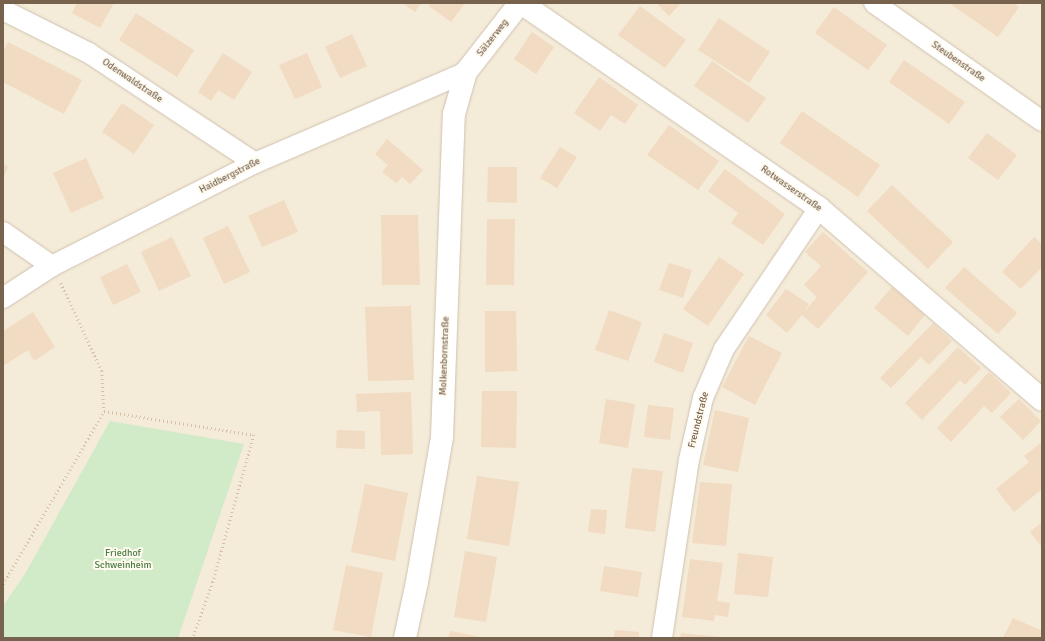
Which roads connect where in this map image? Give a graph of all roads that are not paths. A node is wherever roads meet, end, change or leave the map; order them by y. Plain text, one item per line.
1 (520, 3) edge
2 (874, 3) edge
3 (3, 10) edge
4 (466, 72) junction
5 (1042, 121) edge
6 (255, 163) junction
7 (820, 208) junction
8 (3, 232) edge
9 (52, 266) junction
10 (3, 298) edge
11 (1042, 400) edge
12 (404, 638) edge
13 (662, 638) edge

1 - 4 street, Sälzerweg
1 - 7 street, Rotwasserstraße
2 - 5 street, Steubenstraße
3 - 6 street, Odenwaldstraße
4 - 6 street, Haidbergstraße
4 - 12 street, Molkenbornstraße
6 - 9 street, Haidbergstraße
7 - 11 street, Rotwasserstraße
7 - 13 street, Freundstraße
8 - 9 street
9 - 10 street, Haidbergstraße

